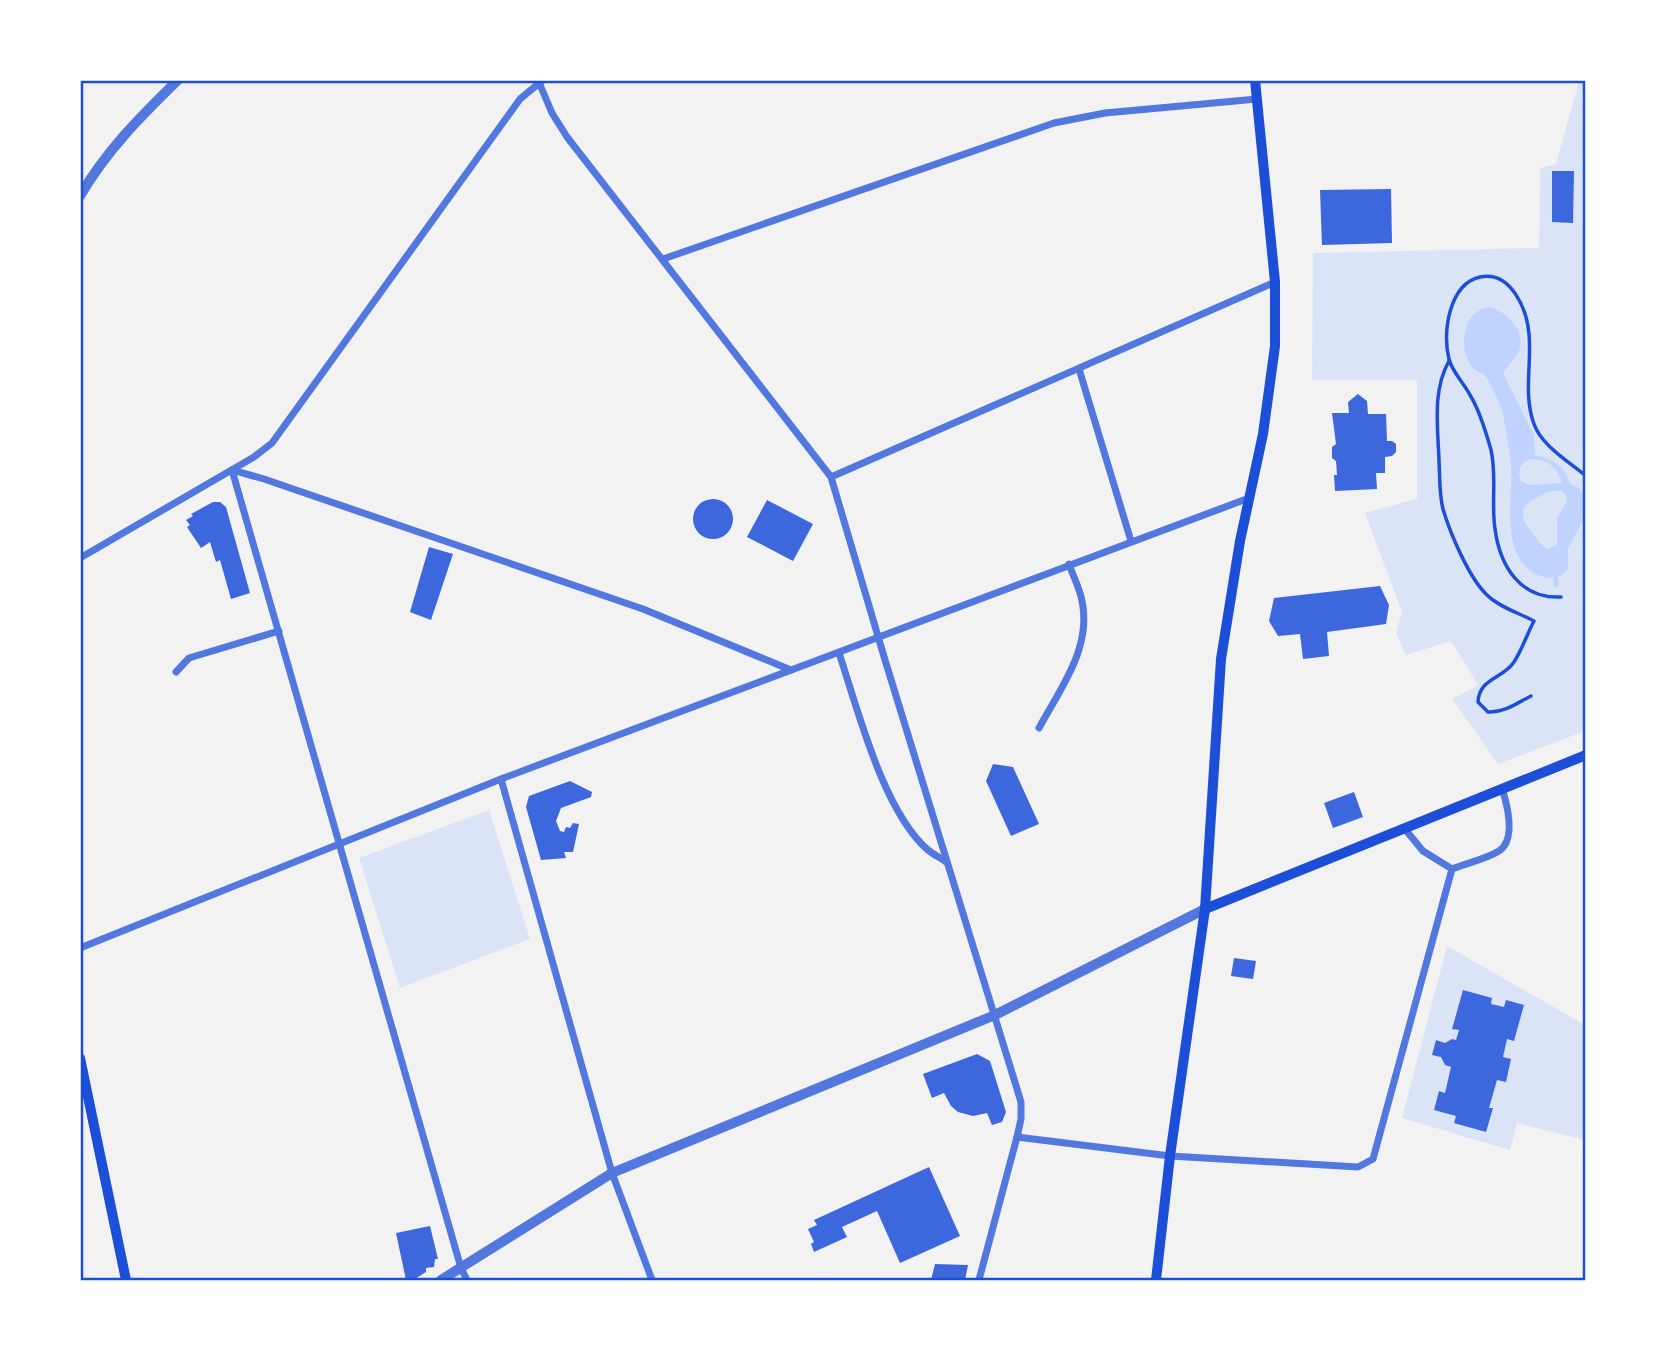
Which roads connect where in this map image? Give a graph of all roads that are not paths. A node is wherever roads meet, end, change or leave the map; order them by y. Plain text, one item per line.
1 (177, 80) edge
2 (1255, 80) edge
3 (540, 81) edge
4 (1257, 99) junction
5 (80, 196) edge
6 (663, 259) junction
7 (1275, 282) junction
8 (1079, 369) junction
9 (232, 470) junction
10 (831, 477) junction
11 (1249, 498) junction
12 (1131, 541) junction
13 (80, 558) edge
14 (1069, 565) junction
15 (279, 631) junction
16 (878, 638) junction
17 (839, 653) junction
18 (791, 670) junction
19 (176, 672) dead end
20 (1039, 728) dead end
21 (1586, 755) edge
22 (501, 779) junction
23 (1502, 788) junction
24 (1404, 828) junction
25 (339, 842) junction
26 (946, 862) junction
27 (1452, 869) junction
28 (1205, 909) junction
29 (80, 948) edge
30 (995, 1015) junction
31 (80, 1058) edge
32 (1017, 1137) junction
33 (1170, 1156) junction
34 (612, 1173) junction
35 (461, 1268) junction
36 (126, 1280) edge
37 (441, 1280) edge
38 (467, 1280) edge
39 (652, 1280) edge
40 (979, 1280) edge
41 (1156, 1280) edge

1 - 5 street
2 - 4 main road
3 - 6 street
3 - 9 street
4 - 6 street
4 - 7 main road
6 - 10 street
7 - 8 street
7 - 11 main road
8 - 10 street
8 - 12 street
9 - 13 street
9 - 15 street
9 - 18 street
10 - 16 street
11 - 12 street
11 - 28 main road
12 - 14 street
14 - 16 street
14 - 20 street
15 - 19 street
15 - 25 street
16 - 17 street
16 - 26 street
17 - 18 street
17 - 26 street
18 - 22 street
21 - 23 main road
22 - 25 street
22 - 34 street
23 - 24 main road
23 - 27 street
24 - 27 street
24 - 28 main road
25 - 29 street
25 - 35 street
26 - 30 street
27 - 33 street
28 - 30 street
28 - 33 main road
30 - 32 street
30 - 34 street
31 - 36 main road
32 - 33 street
32 - 40 street
33 - 41 main road
34 - 35 street
34 - 39 street
35 - 37 street
35 - 38 street

